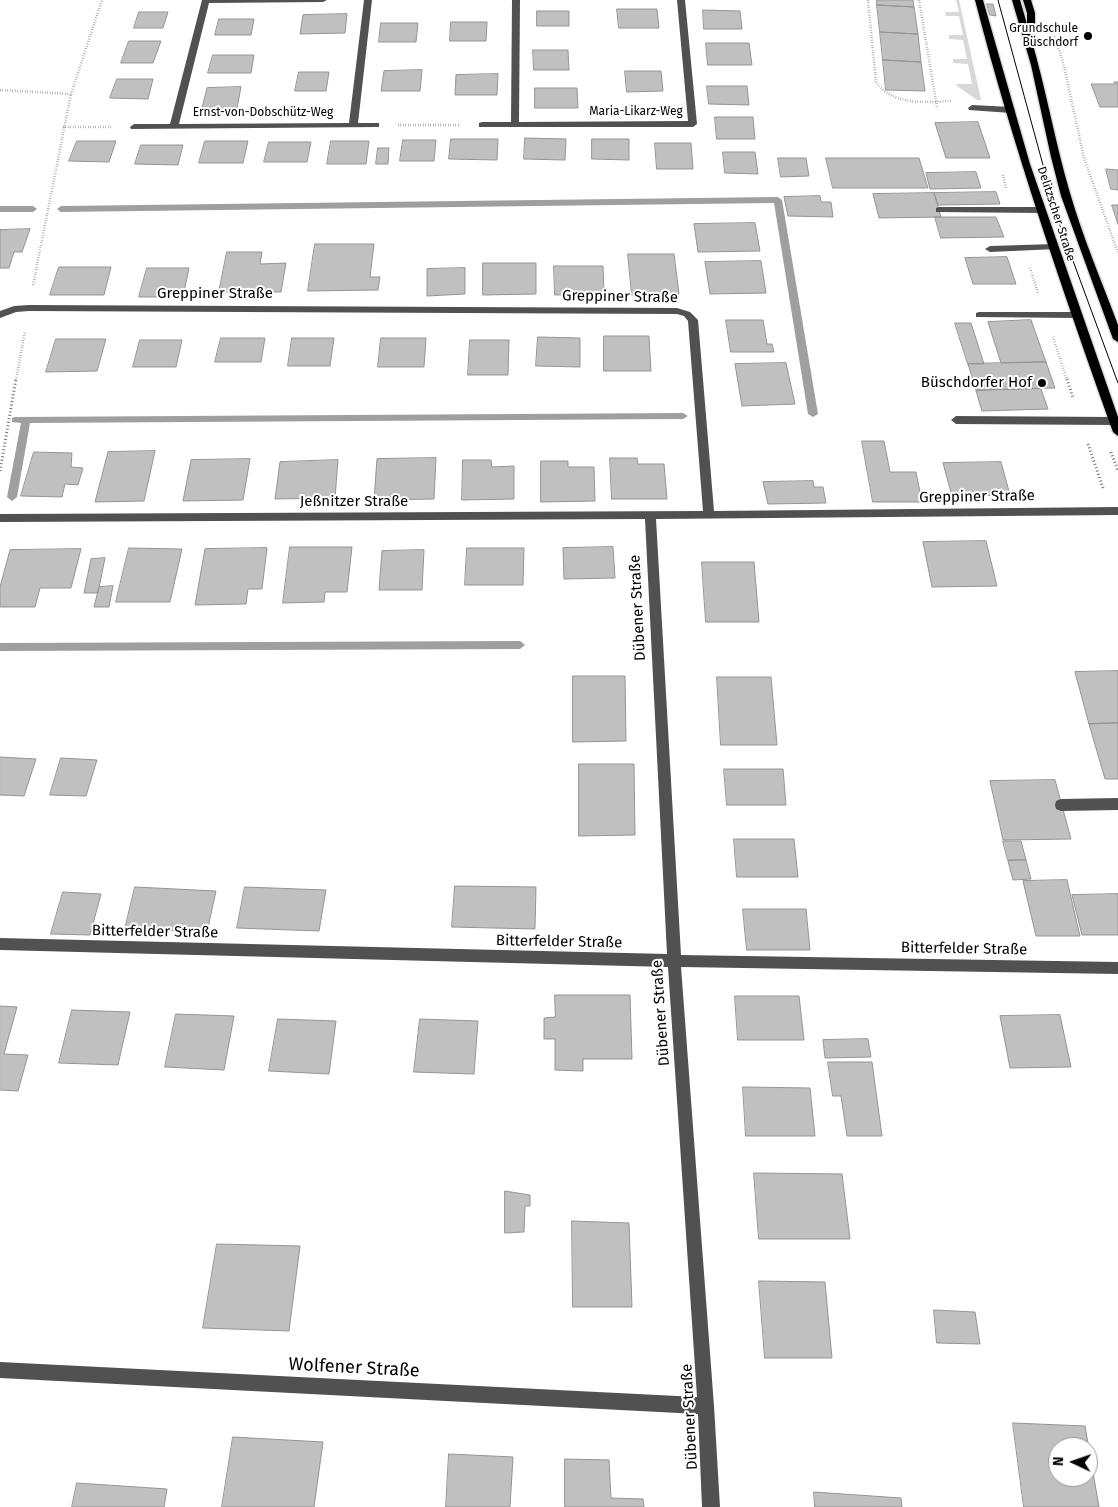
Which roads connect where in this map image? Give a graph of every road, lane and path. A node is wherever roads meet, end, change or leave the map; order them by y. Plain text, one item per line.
1 (102, 0) edge
2 (206, 0) edge
3 (323, 0) edge
4 (368, 0) edge
5 (516, 0) edge
6 (680, 0) edge
7 (868, 0) edge
8 (919, 0) edge
9 (979, 0) edge
10 (1016, 0) edge
11 (1027, 0) edge
12 (1055, 35) dead end
13 (1030, 49) junction
14 (0, 90) edge
15 (71, 94) junction
16 (936, 101) junction
17 (952, 101) dead end
18 (937, 107) dead end
19 (972, 108) dead end
20 (1011, 110) junction
21 (353, 125) junction
22 (376, 125) joint
23 (482, 125) joint
24 (515, 125) junction
25 (174, 126) junction
26 (63, 127) junction
27 (134, 127) joint
28 (50, 194) dead end
29 (939, 210) dead end
30 (1040, 210) junction
31 (1054, 247) junction
32 (990, 249) dead end
33 (1118, 253) edge
34 (0, 315) edge
35 (979, 315) dead end
36 (1077, 315) junction
37 (1118, 339) edge
38 (956, 420) dead end
39 (1114, 420) junction
40 (1118, 432) edge
41 (1118, 511) edge
42 (709, 515) junction
43 (650, 516) junction
44 (0, 518) edge
45 (1118, 804) edge
46 (1062, 805) dead end
47 (0, 944) edge
48 (674, 961) junction
49 (1118, 968) edge
50 (0, 1370) edge
51 (706, 1406) junction
52 (710, 1507) edge

1 - 15 path
2 - 3 street
2 - 25 street, Ernst-von-Dobschütz-Weg
4 - 21 street, Ernst-von-Dobschütz-Weg
5 - 24 street
6 - 24 street, Maria-Likarz-Weg
7 - 16 path
8 - 16 path
9 - 20 main road, Delitzscher Straße
10 - 13 main road, Delitzscher Straße
11 - 13 main road
12 - 33 path
13 - 37 main road, Delitzscher Straße
14 - 15 path
15 - 26 path
16 - 17 path
16 - 18 path
19 - 20 street
20 - 30 main road, Delitzscher Straße
21 - 22 street, Ernst-von-Dobschütz-Weg
21 - 25 street, Ernst-von-Dobschütz-Weg
22 - 23 path
23 - 24 street, Maria-Likarz-Weg
25 - 27 street, Ernst-von-Dobschütz-Weg
26 - 27 path
26 - 28 path
29 - 30 street
30 - 31 main road, Delitzscher Straße
31 - 32 street
31 - 36 main road, Delitzscher Straße
34 - 42 street, Greppiner Straße
35 - 36 street
36 - 39 main road, Delitzscher Straße
38 - 39 street
39 - 40 main road, Delitzscher Straße
41 - 42 street, Greppiner Straße
42 - 43 street, Jeßnitzer Straße
43 - 44 street, Jeßnitzer Straße
43 - 48 street, Dübener Straße
45 - 46 street
47 - 48 street, Bitterfelder Straße
48 - 49 street, Bitterfelder Straße
48 - 51 street, Dübener Straße
50 - 51 street, Wolfener Straße
51 - 52 street, Dübener Straße

